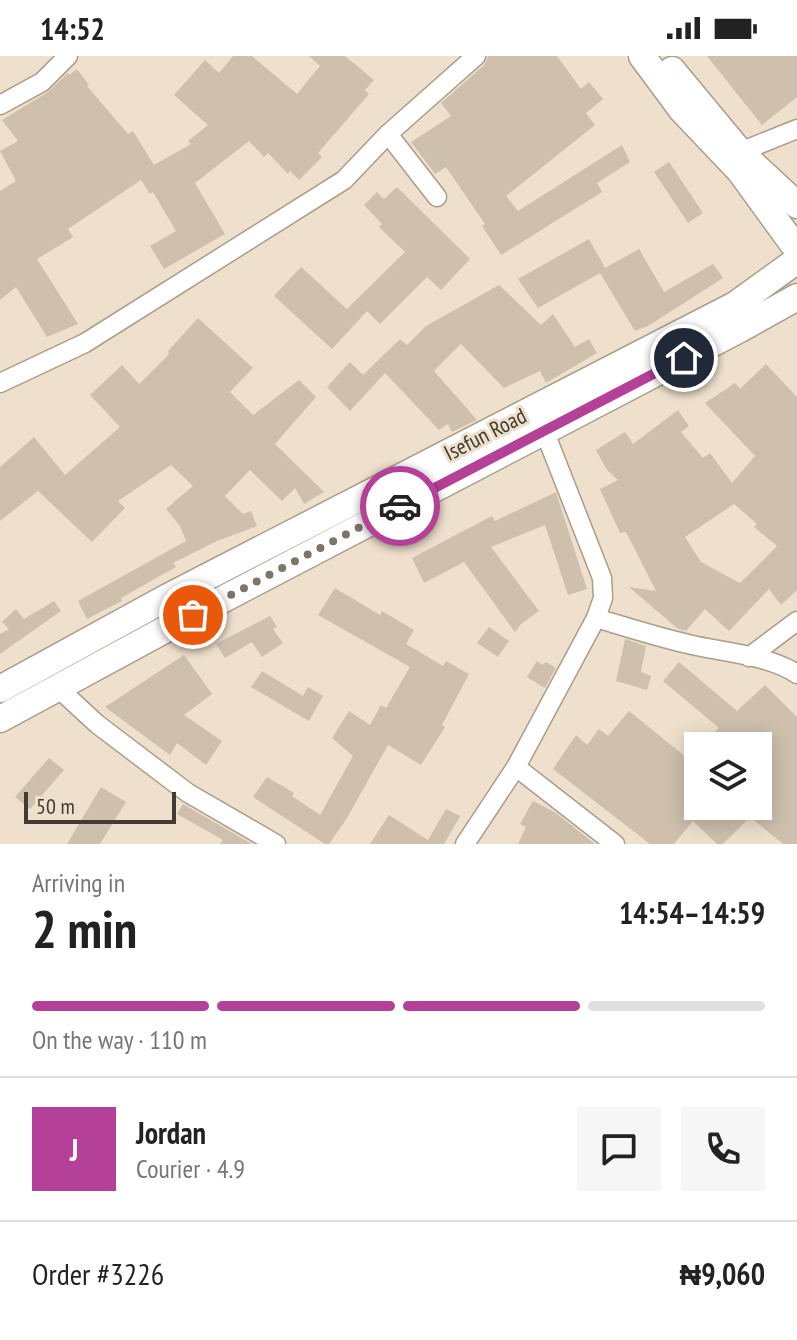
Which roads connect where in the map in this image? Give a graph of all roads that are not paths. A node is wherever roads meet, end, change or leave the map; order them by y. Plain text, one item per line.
1 (68, 56) edge
2 (476, 56) edge
3 (642, 56) edge
4 (660, 56) edge
5 (0, 105) edge
6 (797, 129) edge
7 (388, 134) junction
8 (740, 152) junction
9 (437, 197) dead end
10 (797, 205) edge
11 (796, 250) edge
12 (797, 297) edge
13 (0, 383) edge
14 (544, 430) junction
15 (596, 618) junction
16 (797, 621) edge
17 (749, 657) junction
18 (797, 674) edge
19 (57, 687) junction
20 (0, 689) edge
21 (0, 719) edge
22 (516, 767) junction
23 (276, 844) edge
24 (465, 844) edge
25 (615, 844) edge

1 - 5 street
2 - 7 street
3 - 11 street
4 - 8 street
6 - 8 street
7 - 9 street
7 - 13 street
8 - 10 street
11 - 20 street, Isefun Road
12 - 14 street, Isefun Road
14 - 15 street
14 - 19 street, Isefun Road
15 - 17 street
15 - 22 street
16 - 17 street
17 - 18 street
19 - 21 street, Isefun Road
19 - 23 street
22 - 24 street
22 - 25 street

